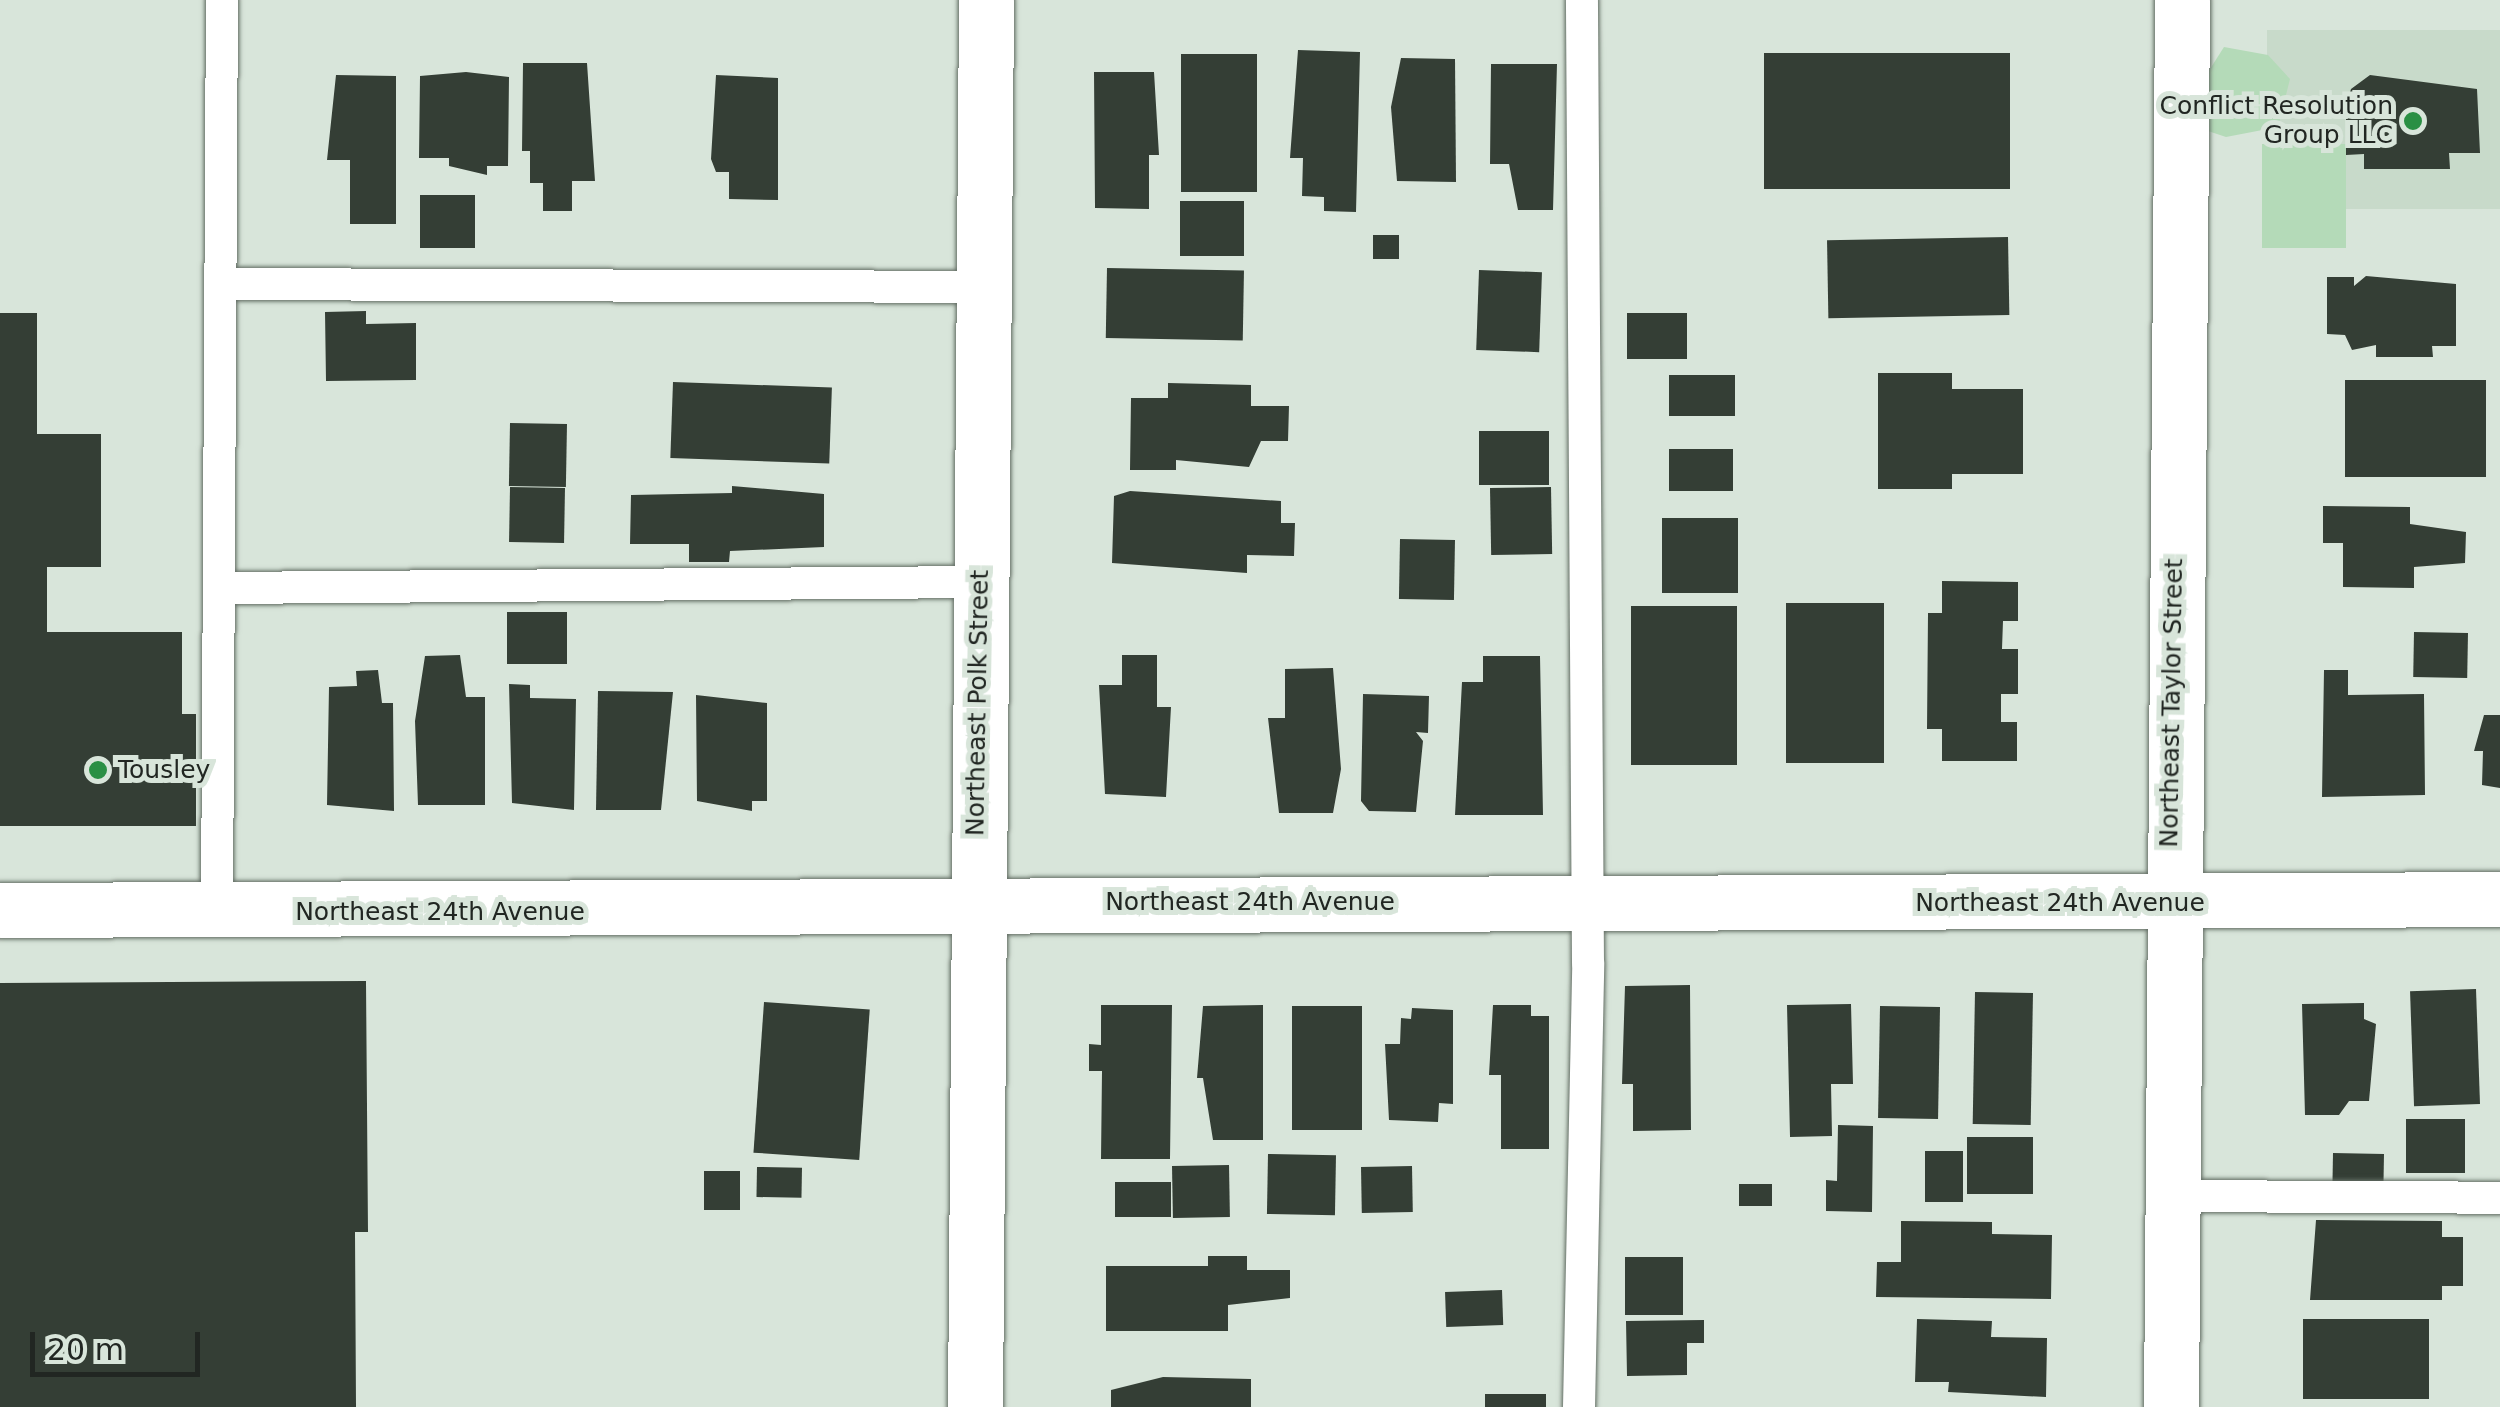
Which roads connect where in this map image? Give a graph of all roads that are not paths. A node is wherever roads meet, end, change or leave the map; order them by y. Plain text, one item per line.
1 (222, 0) edge
2 (986, 0) edge
3 (1582, 0) edge
4 (2182, 0) edge
5 (220, 284) junction
6 (984, 287) junction
7 (981, 582) junction
8 (219, 588) junction
9 (2500, 899) edge
10 (2170, 901) junction
11 (1588, 902) junction
12 (975, 903) junction
13 (0, 910) edge
14 (217, 913) junction
15 (2170, 1196) junction
16 (2500, 1198) edge
17 (975, 1407) edge
18 (1579, 1407) edge
19 (2171, 1407) edge

1 - 5 lane
2 - 6 street, Northeast Polk Street
3 - 11 lane
4 - 10 street, Northeast Taylor Street
5 - 6 lane
5 - 8 lane
6 - 7 street, Northeast Polk Street
7 - 8 lane
7 - 12 street, Northeast Polk Street
8 - 14 lane
9 - 10 street, Northeast 24th Avenue
10 - 11 street, Northeast 24th Avenue
10 - 15 street, Northeast Taylor Street
11 - 12 street, Northeast 24th Avenue
11 - 18 lane
12 - 14 street, Northeast 24th Avenue
12 - 17 street, Northeast Polk Street
13 - 14 street, Northeast 24th Avenue
15 - 16 lane
15 - 19 street, Northeast Taylor Street

